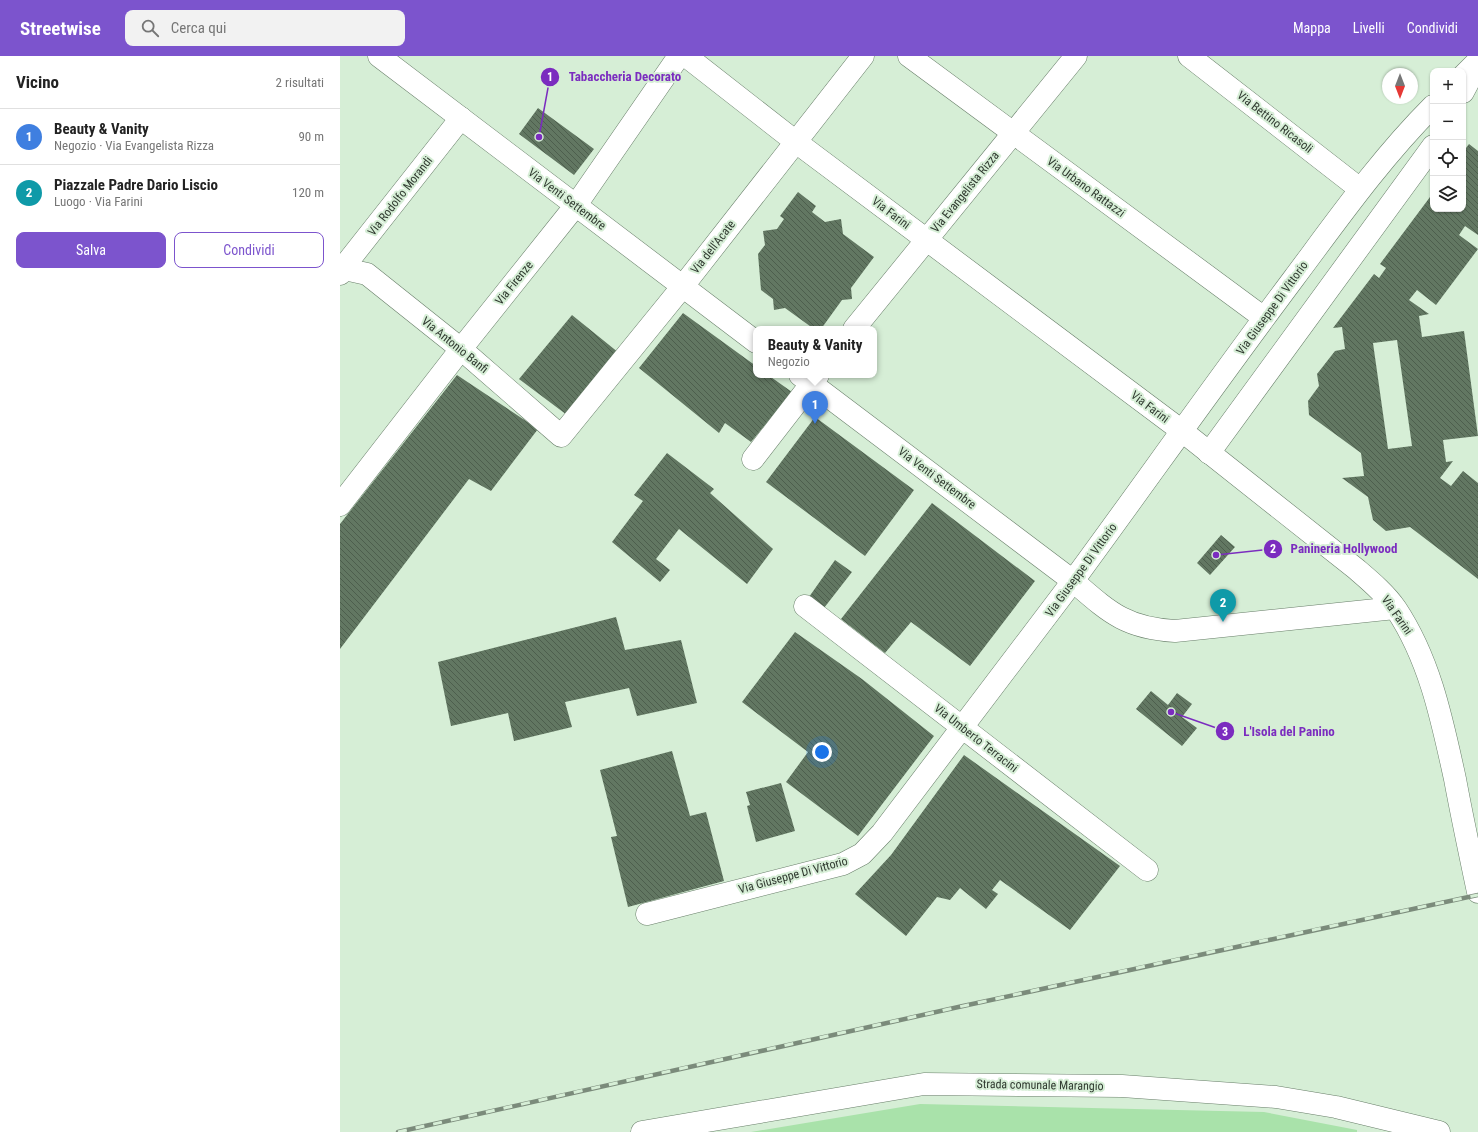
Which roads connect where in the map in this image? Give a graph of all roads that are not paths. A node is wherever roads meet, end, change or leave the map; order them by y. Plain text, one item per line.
1 (379, 56) edge
2 (679, 56) edge
3 (686, 56) edge
4 (863, 56) edge
5 (909, 56) edge
6 (1076, 56) edge
7 (1189, 56) edge
8 (1478, 62) edge
9 (1466, 73) edge
10 (1466, 86) edge
11 (1430, 109) edge
12 (461, 118) junction
13 (1013, 133) junction
14 (796, 142) junction
15 (1430, 150) edge
16 (1360, 189) junction
17 (576, 205) junction
18 (926, 240) junction
19 (341, 270) edge
20 (683, 286) junction
21 (1264, 318) junction
22 (856, 326) edge
23 (753, 340) edge
24 (461, 349) junction
25 (810, 378) edge
26 (1182, 431) junction
27 (561, 436) joint
28 (1209, 453) junction
29 (753, 459) dead end
30 (343, 495) edge
31 (1073, 581) junction
32 (805, 606) dead end
33 (1395, 608) junction
34 (962, 728) junction
35 (1147, 870) dead end
36 (1478, 892) edge
37 (647, 914) dead end
38 (642, 1132) edge
39 (1439, 1132) edge

1 - 12 street, Via Venti Settembre
2 - 17 street, Via Firenze
3 - 14 street, Via Farini
4 - 14 street, Via dell'Acate
5 - 13 street, Via Urbano Rattazzi
6 - 13 street, Via Evangelista Rizza
7 - 16 street, Via Bettino Ricasoli
8 - 9 street
8 - 10 street
11 - 16 street, Via Giuseppe Di Vittorio
12 - 17 street, Via Venti Settembre
12 - 19 street, Via Rodolfo Morandi
13 - 18 street, Via Evangelista Rizza
13 - 21 street, Via Urbano Rattazzi
14 - 18 street, Via Farini
14 - 20 street, Via dell'Acate
15 - 28 street
16 - 21 street, Via Giuseppe Di Vittorio
17 - 20 street, Via Venti Settembre
17 - 24 street, Via Firenze
18 - 22 street, Via Evangelista Rizza
18 - 26 street, Via Farini
19 - 24 street, Via Antonio Banfi
20 - 23 street, Via Venti Settembre
20 - 27 street, Via dell'Acate
21 - 26 street, Via Giuseppe Di Vittorio
24 - 27 street, Via Antonio Banfi
24 - 30 street, Via Firenze
25 - 29 street
25 - 31 street, Via Venti Settembre
26 - 28 street, Via Farini
26 - 31 street, Via Giuseppe Di Vittorio
28 - 33 street, Via Farini
31 - 33 street, Via Venti Settembre
31 - 34 street, Via Giuseppe Di Vittorio
32 - 34 street, Via Umberto Terracini
33 - 36 street, Via Farini
34 - 35 street, Via Umberto Terracini
34 - 37 street, Via Giuseppe Di Vittorio
38 - 39 street, Strada comunale Marangio

